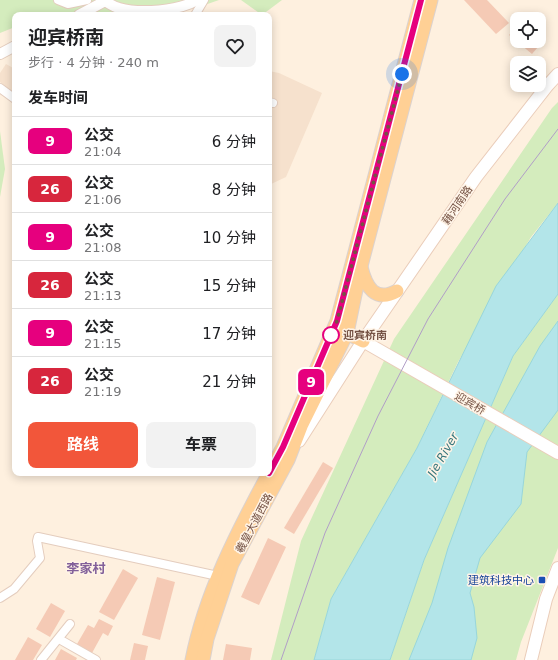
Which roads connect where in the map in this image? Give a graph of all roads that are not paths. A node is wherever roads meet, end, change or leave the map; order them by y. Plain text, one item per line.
1 (58, 0) edge
2 (87, 0) edge
3 (197, 0) edge
4 (204, 0) edge
5 (421, 0) edge
6 (431, 0) edge
7 (104, 1) edge
8 (84, 12) edge
9 (197, 12) edge
10 (12, 48) edge
11 (0, 54) edge
12 (558, 74) edge
13 (0, 88) edge
14 (12, 97) edge
15 (361, 266) junction
16 (397, 291) junction
17 (337, 321) junction
18 (347, 333) junction
19 (363, 341) junction
20 (558, 453) edge
21 (288, 460) junction
22 (272, 467) edge
23 (268, 476) edge
24 (558, 568) edge
25 (218, 576) junction
26 (0, 598) edge
27 (70, 624) dead end
28 (59, 638) junction
29 (41, 660) edge
30 (96, 660) edge
31 (192, 660) edge
32 (203, 660) edge
33 (531, 660) edge

1 - 2 street
3 - 7 street
4 - 9 street
5 - 17 main road, 羲皇大道西路
6 - 15 main road, 羲皇大道西路
7 - 8 street
10 - 11 street
12 - 16 main road, 藉河南路
13 - 14 street
15 - 16 main road
15 - 18 main road, 羲皇大道西路
16 - 19 main road, 藉河南路
17 - 18 main road
17 - 22 main road, 羲皇大道西路
18 - 19 main road
18 - 21 main road, 羲皇大道西路
19 - 20 main road, 迎宾桥
19 - 21 main road, 藉河南路
21 - 32 main road, 羲皇大道西路
23 - 25 main road, 羲皇大道西路
24 - 33 main road
25 - 26 street
25 - 31 main road, 羲皇大道西路
27 - 28 street
28 - 29 street
28 - 30 street

